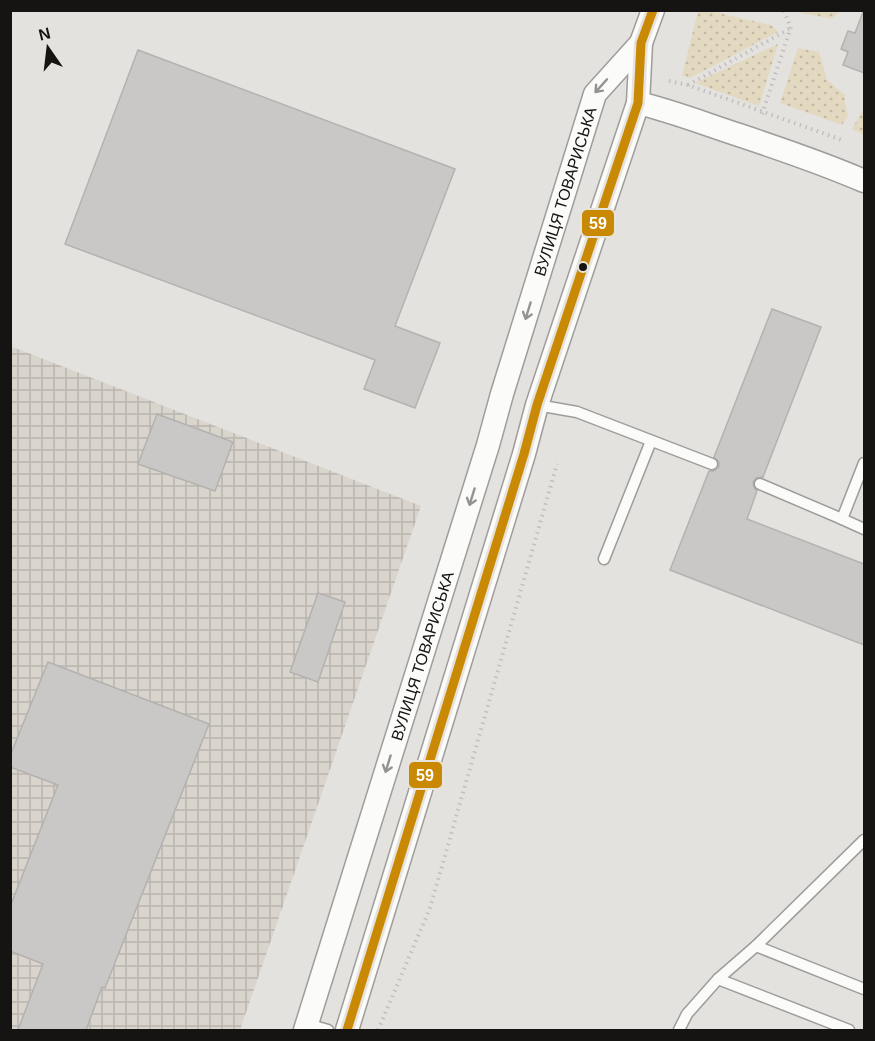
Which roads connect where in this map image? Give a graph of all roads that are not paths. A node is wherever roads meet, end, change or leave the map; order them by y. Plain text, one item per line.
1 (653, 10) edge
2 (641, 43) junction
3 (638, 103) junction
4 (864, 181) edge
5 (537, 405) junction
6 (651, 441) junction
7 (864, 463) edge
8 (712, 464) dead end
9 (760, 484) dead end
10 (842, 519) junction
11 (864, 529) edge
12 (604, 559) dead end
13 (864, 840) edge
14 (756, 946) junction
15 (718, 979) junction
16 (864, 989) edge
17 (313, 1028) edge
18 (347, 1030) edge
19 (679, 1030) edge
20 (849, 1030) edge

1 - 2 street
2 - 3 street
2 -> 17 street, ВУЛИЦЯ ТОВАРИСЬКА
3 - 4 street
3 - 5 street
5 - 6 lane
5 - 18 street
6 - 8 lane
6 - 12 lane
7 - 10 lane
9 - 10 lane
10 - 11 lane
13 - 14 lane
14 - 15 lane
14 - 16 lane
15 - 19 lane
15 - 20 lane

